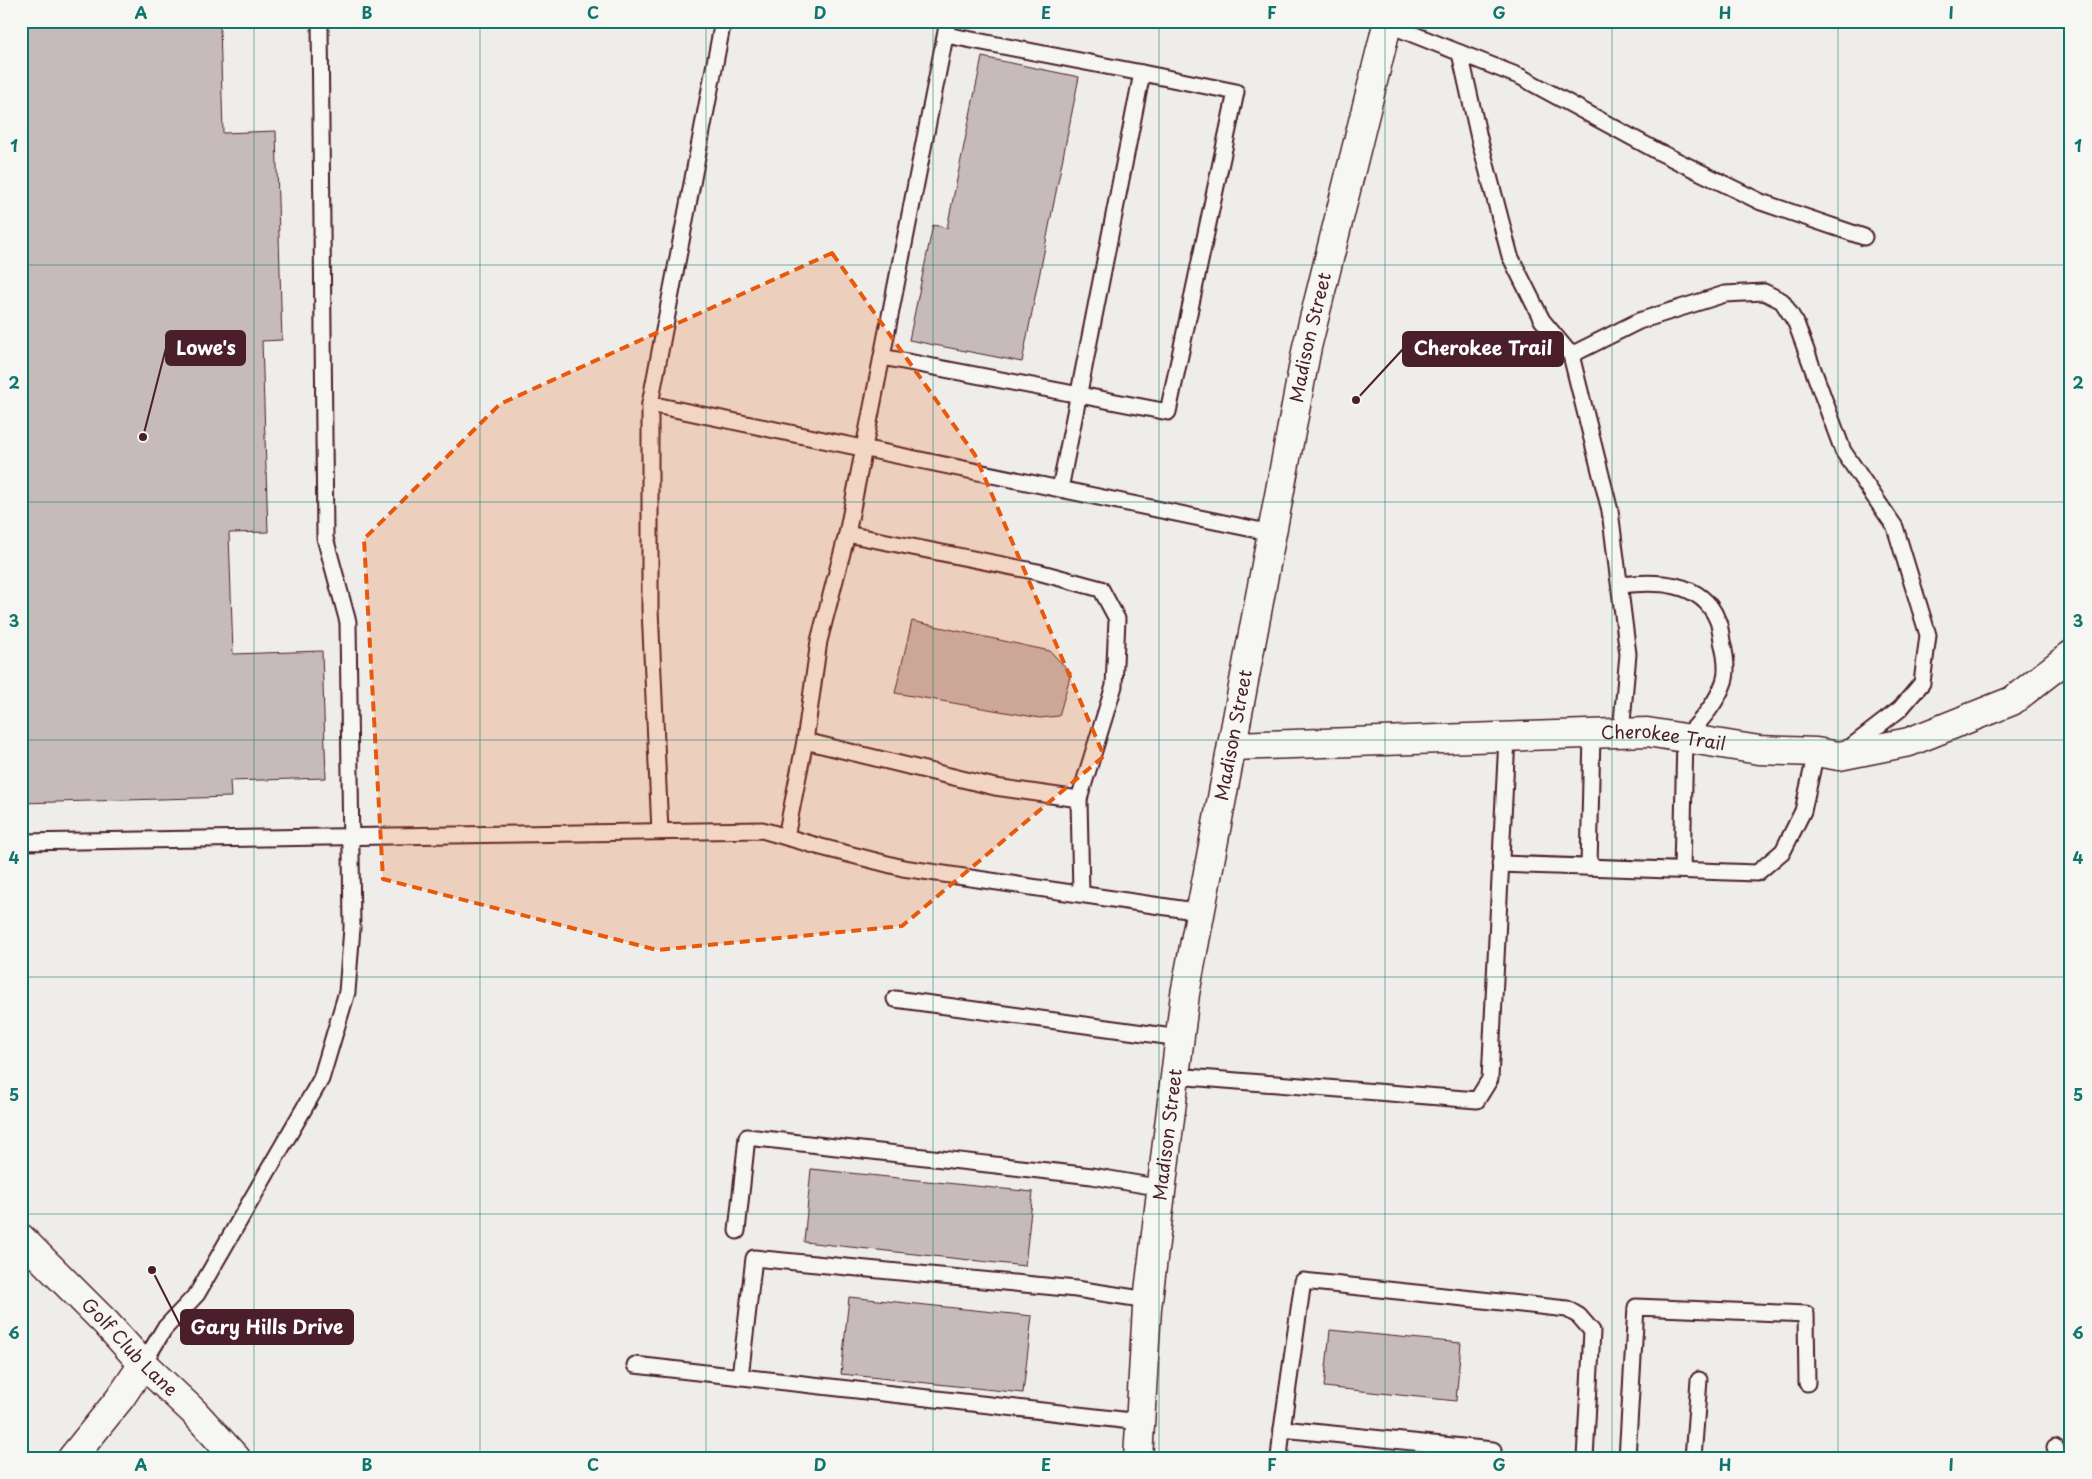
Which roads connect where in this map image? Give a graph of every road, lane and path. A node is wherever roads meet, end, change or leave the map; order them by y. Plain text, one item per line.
1 (320, 21) edge
2 (723, 21) edge
3 (1388, 23) edge
4 (947, 28) edge
5 (1460, 53) junction
6 (1142, 73) junction
7 (1864, 237) dead end
8 (1571, 355) junction
9 (882, 357) junction
10 (1077, 396) junction
11 (650, 404) junction
12 (864, 448) junction
13 (1060, 489) junction
14 (1272, 533) junction
15 (847, 534) junction
16 (1620, 585) junction
17 (2071, 656) edge
18 (1621, 733) junction
19 (1592, 734) junction
20 (1507, 738) junction
21 (1684, 738) junction
22 (805, 741) junction
23 (1232, 746) junction
24 (1827, 754) junction
25 (1080, 799) junction
26 (660, 831) junction
27 (351, 836) junction
28 (786, 837) junction
29 (21, 842) edge
30 (1500, 864) junction
31 (1589, 867) junction
32 (1682, 870) junction
33 (1081, 894) junction
34 (1201, 912) junction
35 (895, 1000) dead end
36 (1180, 1038) junction
37 (1175, 1076) junction
38 (1162, 1188) junction
39 (737, 1231) dead end
40 (24, 1244) edge
41 (1148, 1300) junction
42 (144, 1364) junction
43 (635, 1365) dead end
44 (740, 1377) junction
45 (1699, 1380) dead end
46 (1807, 1383) dead end
47 (1140, 1422) junction
48 (1282, 1429) junction
49 (72, 1458) edge
50 (236, 1458) edge
51 (1138, 1458) edge
52 (1279, 1458) edge
53 (1493, 1458) edge
54 (1585, 1458) edge
55 (1627, 1458) edge
56 (1693, 1458) edge

1 - 27 lane
2 - 11 lane
3 - 5 lane
3 - 14 main road, Madison Street
4 - 6 lane
4 - 9 lane
5 - 7 lane
5 - 8 lane
6 - 10 lane
6 - 10 lane
8 - 16 lane
8 - 24 lane
9 - 10 lane
9 - 12 lane
10 - 13 lane
11 - 12 lane
11 - 26 lane
12 - 13 lane
12 - 15 lane
13 - 14 lane
14 - 23 main road, Madison Street
15 - 22 lane
15 - 25 lane
16 - 18 lane
16 - 21 lane
17 - 24 main road, Cherokee Trail
18 - 19 main road, Cherokee Trail
18 - 21 main road, Cherokee Trail
19 - 20 main road, Cherokee Trail
19 - 31 lane
20 - 23 main road, Cherokee Trail
20 - 30 lane
21 - 24 main road, Cherokee Trail
21 - 32 lane
22 - 25 lane
22 - 28 lane
23 - 34 main road, Madison Street
24 - 32 lane
25 - 33 lane
26 - 27 lane
26 - 28 lane
27 - 29 lane
27 - 42 lane
28 - 33 lane
30 - 31 lane
30 - 37 lane
31 - 32 lane
33 - 34 lane
34 - 36 main road, Madison Street
35 - 36 lane
36 - 37 main road, Madison Street
37 - 38 main road, Madison Street
38 - 39 lane
38 - 41 main road, Madison Street
40 - 42 main road, Golf Club Lane
41 - 44 lane
41 - 47 main road, Madison Street
42 - 49 main road
42 - 50 main road, Golf Club Lane
43 - 44 lane
44 - 47 lane
45 - 56 lane
46 - 55 lane
47 - 51 main road, Madison Street
48 - 52 lane
48 - 53 lane
48 - 54 lane

